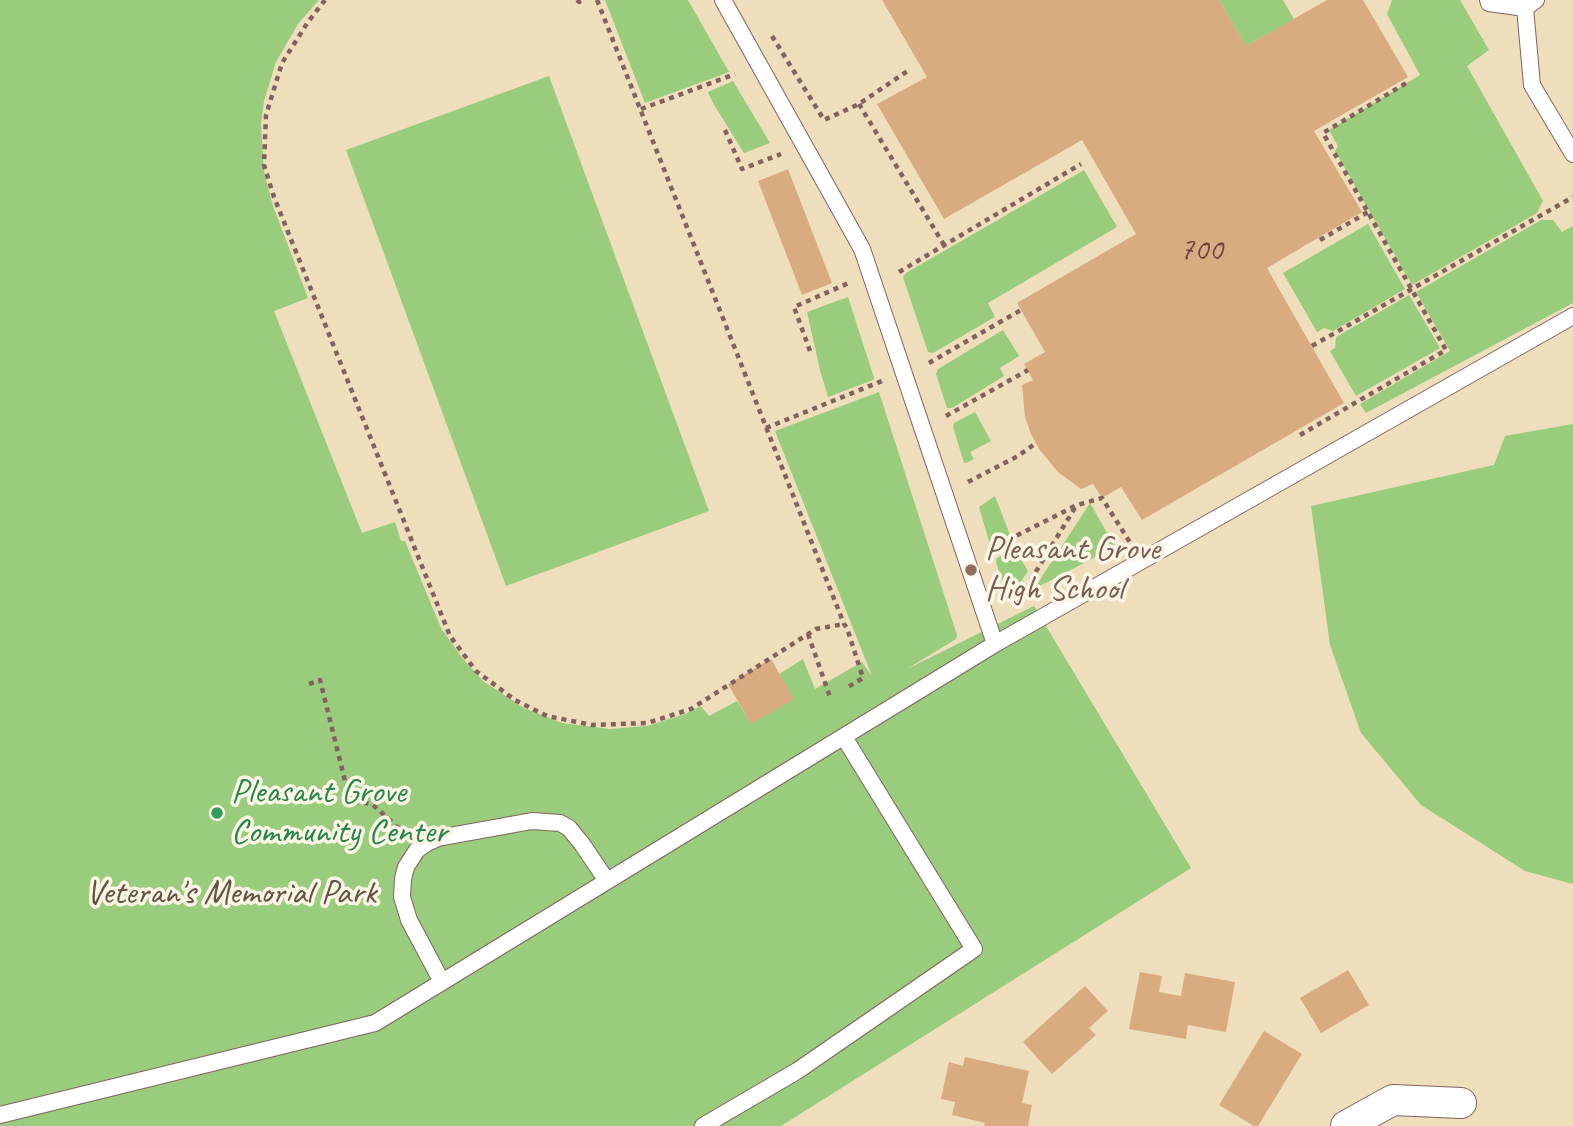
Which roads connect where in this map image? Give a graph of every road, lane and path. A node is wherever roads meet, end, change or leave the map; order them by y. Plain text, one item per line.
1 (325, 0) edge
2 (577, 0) edge
3 (583, 0) edge
4 (597, 0) edge
5 (723, 0) edge
6 (1488, 0) edge
7 (1530, 4) edge
8 (771, 34) dead end
9 (909, 70) dead end
10 (735, 74) dead end
11 (1408, 82) dead end
12 (859, 104) junction
13 (641, 109) junction
14 (725, 130) dead end
15 (1573, 153) edge
16 (781, 154) dead end
17 (1081, 164) dead end
18 (1573, 197) edge
19 (1368, 212) junction
20 (1320, 240) dead end
21 (944, 245) junction
22 (899, 272) dead end
23 (852, 281) dead end
24 (1412, 289) junction
25 (1021, 310) dead end
26 (1573, 316) edge
27 (1312, 346) dead end
28 (810, 351) dead end
29 (929, 363) dead end
30 (1028, 370) dead end
31 (883, 381) dead end
32 (946, 416) dead end
33 (766, 428) junction
34 (1300, 435) dead end
35 (1036, 443) dead end
36 (968, 482) dead end
37 (1077, 505) junction
38 (1131, 544) dead end
39 (990, 549) dead end
40 (1011, 613) dead end
41 (844, 624) junction
42 (808, 634) junction
43 (995, 644) junction
44 (310, 684) dead end
45 (848, 687) dead end
46 (830, 697) dead end
47 (844, 737) junction
48 (403, 832) dead end
49 (607, 881) junction
50 (442, 982) junction
51 (1461, 1103) dead end
52 (0, 1115) edge
53 (703, 1126) edge
54 (1346, 1126) edge

1 - 42 path
2 - 3 path
4 - 13 path
5 - 43 lane
6 - 7 lane
7 - 15 lane
8 - 12 path
9 - 12 path
10 - 13 path
11 - 19 path
12 - 21 path
13 - 33 path
14 - 16 path
17 - 21 path
18 - 24 path
19 - 20 path
19 - 24 path
21 - 22 path
23 - 28 path
24 - 27 path
24 - 34 path
25 - 29 path
26 - 43 lane
30 - 32 path
31 - 33 path
33 - 41 path
35 - 36 path
37 - 38 path
37 - 39 path
37 - 40 path
41 - 42 path
41 - 45 path
42 - 46 path
43 - 47 lane
44 - 48 path
47 - 49 lane
47 - 53 lane
49 - 50 lane
49 - 50 lane
50 - 52 lane
51 - 54 street

